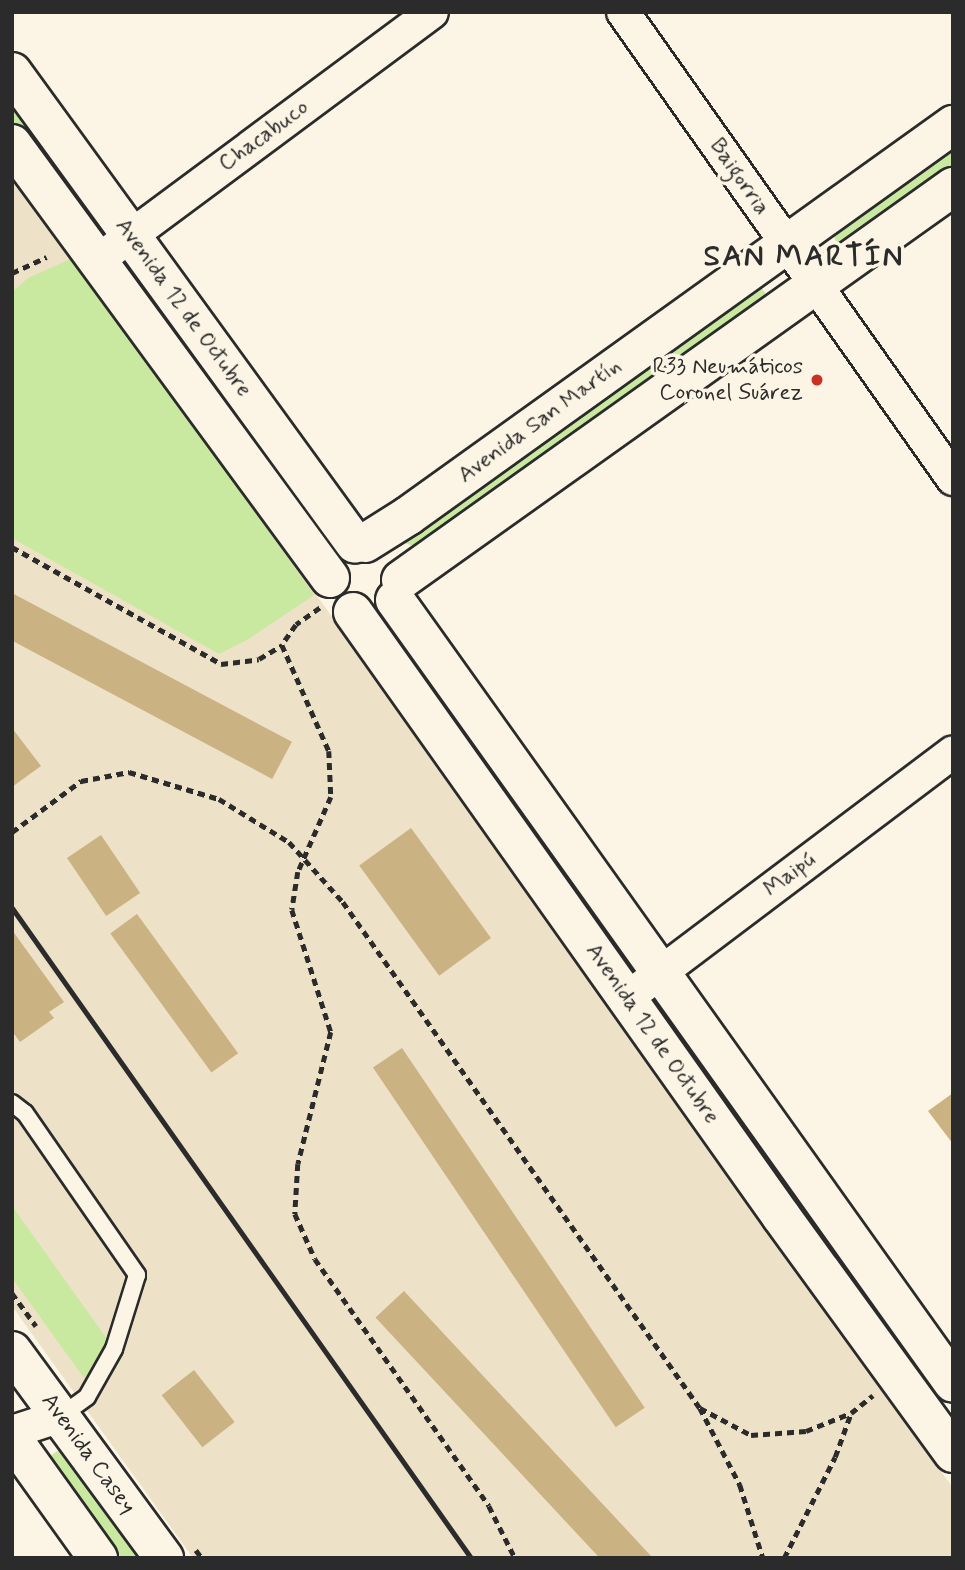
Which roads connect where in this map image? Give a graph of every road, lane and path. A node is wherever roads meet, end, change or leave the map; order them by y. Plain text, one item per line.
1 (432, 12) edge
2 (623, 12) edge
3 (12, 72) edge
4 (953, 125) edge
5 (12, 144) edge
6 (953, 187) edge
7 (129, 236) junction
8 (786, 244) junction
9 (47, 257) dead end
10 (97, 261) junction
11 (12, 273) edge
12 (814, 285) junction
13 (953, 479) edge
14 (360, 544) junction
15 (12, 547) edge
16 (398, 590) junction
17 (340, 596) junction
18 (282, 645) junction
19 (953, 752) edge
20 (12, 832) edge
21 (304, 858) junction
22 (662, 972) junction
23 (627, 998) junction
24 (12, 1103) edge
25 (12, 1350) edge
26 (948, 1366) edge
27 (901, 1380) junction
28 (700, 1408) junction
29 (851, 1413) junction
30 (61, 1416) junction
31 (12, 1432) edge
32 (12, 1438) edge
33 (953, 1453) edge
34 (98, 1558) edge
35 (164, 1558) edge
36 (515, 1558) edge
37 (763, 1558) edge
38 (784, 1558) edge

1 - 7 street, Chacabuco
2 - 8 street, Baigorria
3 - 7 main road, Avenida 12 de Octubre
4 - 8 main road, Avenida San Martín
5 - 10 main road, Avenida 12 de Octubre
6 - 12 main road, Avenida San Martín
7 - 10 street, Chacabuco
7 - 14 main road, Avenida 12 de Octubre
8 - 12 street, Baigorria
8 - 14 main road, Avenida San Martín
9 - 11 path
10 - 17 main road, Avenida 12 de Octubre
12 - 13 street, Baigorria
12 - 16 main road, Avenida San Martín
14 - 16 main road
14 - 17 main road
15 - 18 path
16 - 17 main road
16 - 22 main road, Avenida 12 de Octubre
17 - 18 path
17 - 23 main road, Avenida 12 de Octubre
18 - 21 path
19 - 22 street, Maipú
20 - 21 path
21 - 28 path
21 - 36 path
22 - 23 street, Maipú
22 - 26 main road, Avenida 12 de Octubre
23 - 27 main road, Avenida 12 de Octubre
24 - 30 lane
25 - 30 main road, Avenida Casey
26 - 27 street
27 - 29 path
27 - 33 main road, Avenida 12 de Octubre
28 - 29 path
28 - 37 path
29 - 38 path
30 - 31 street
30 - 35 main road, Avenida Casey
32 - 34 main road

